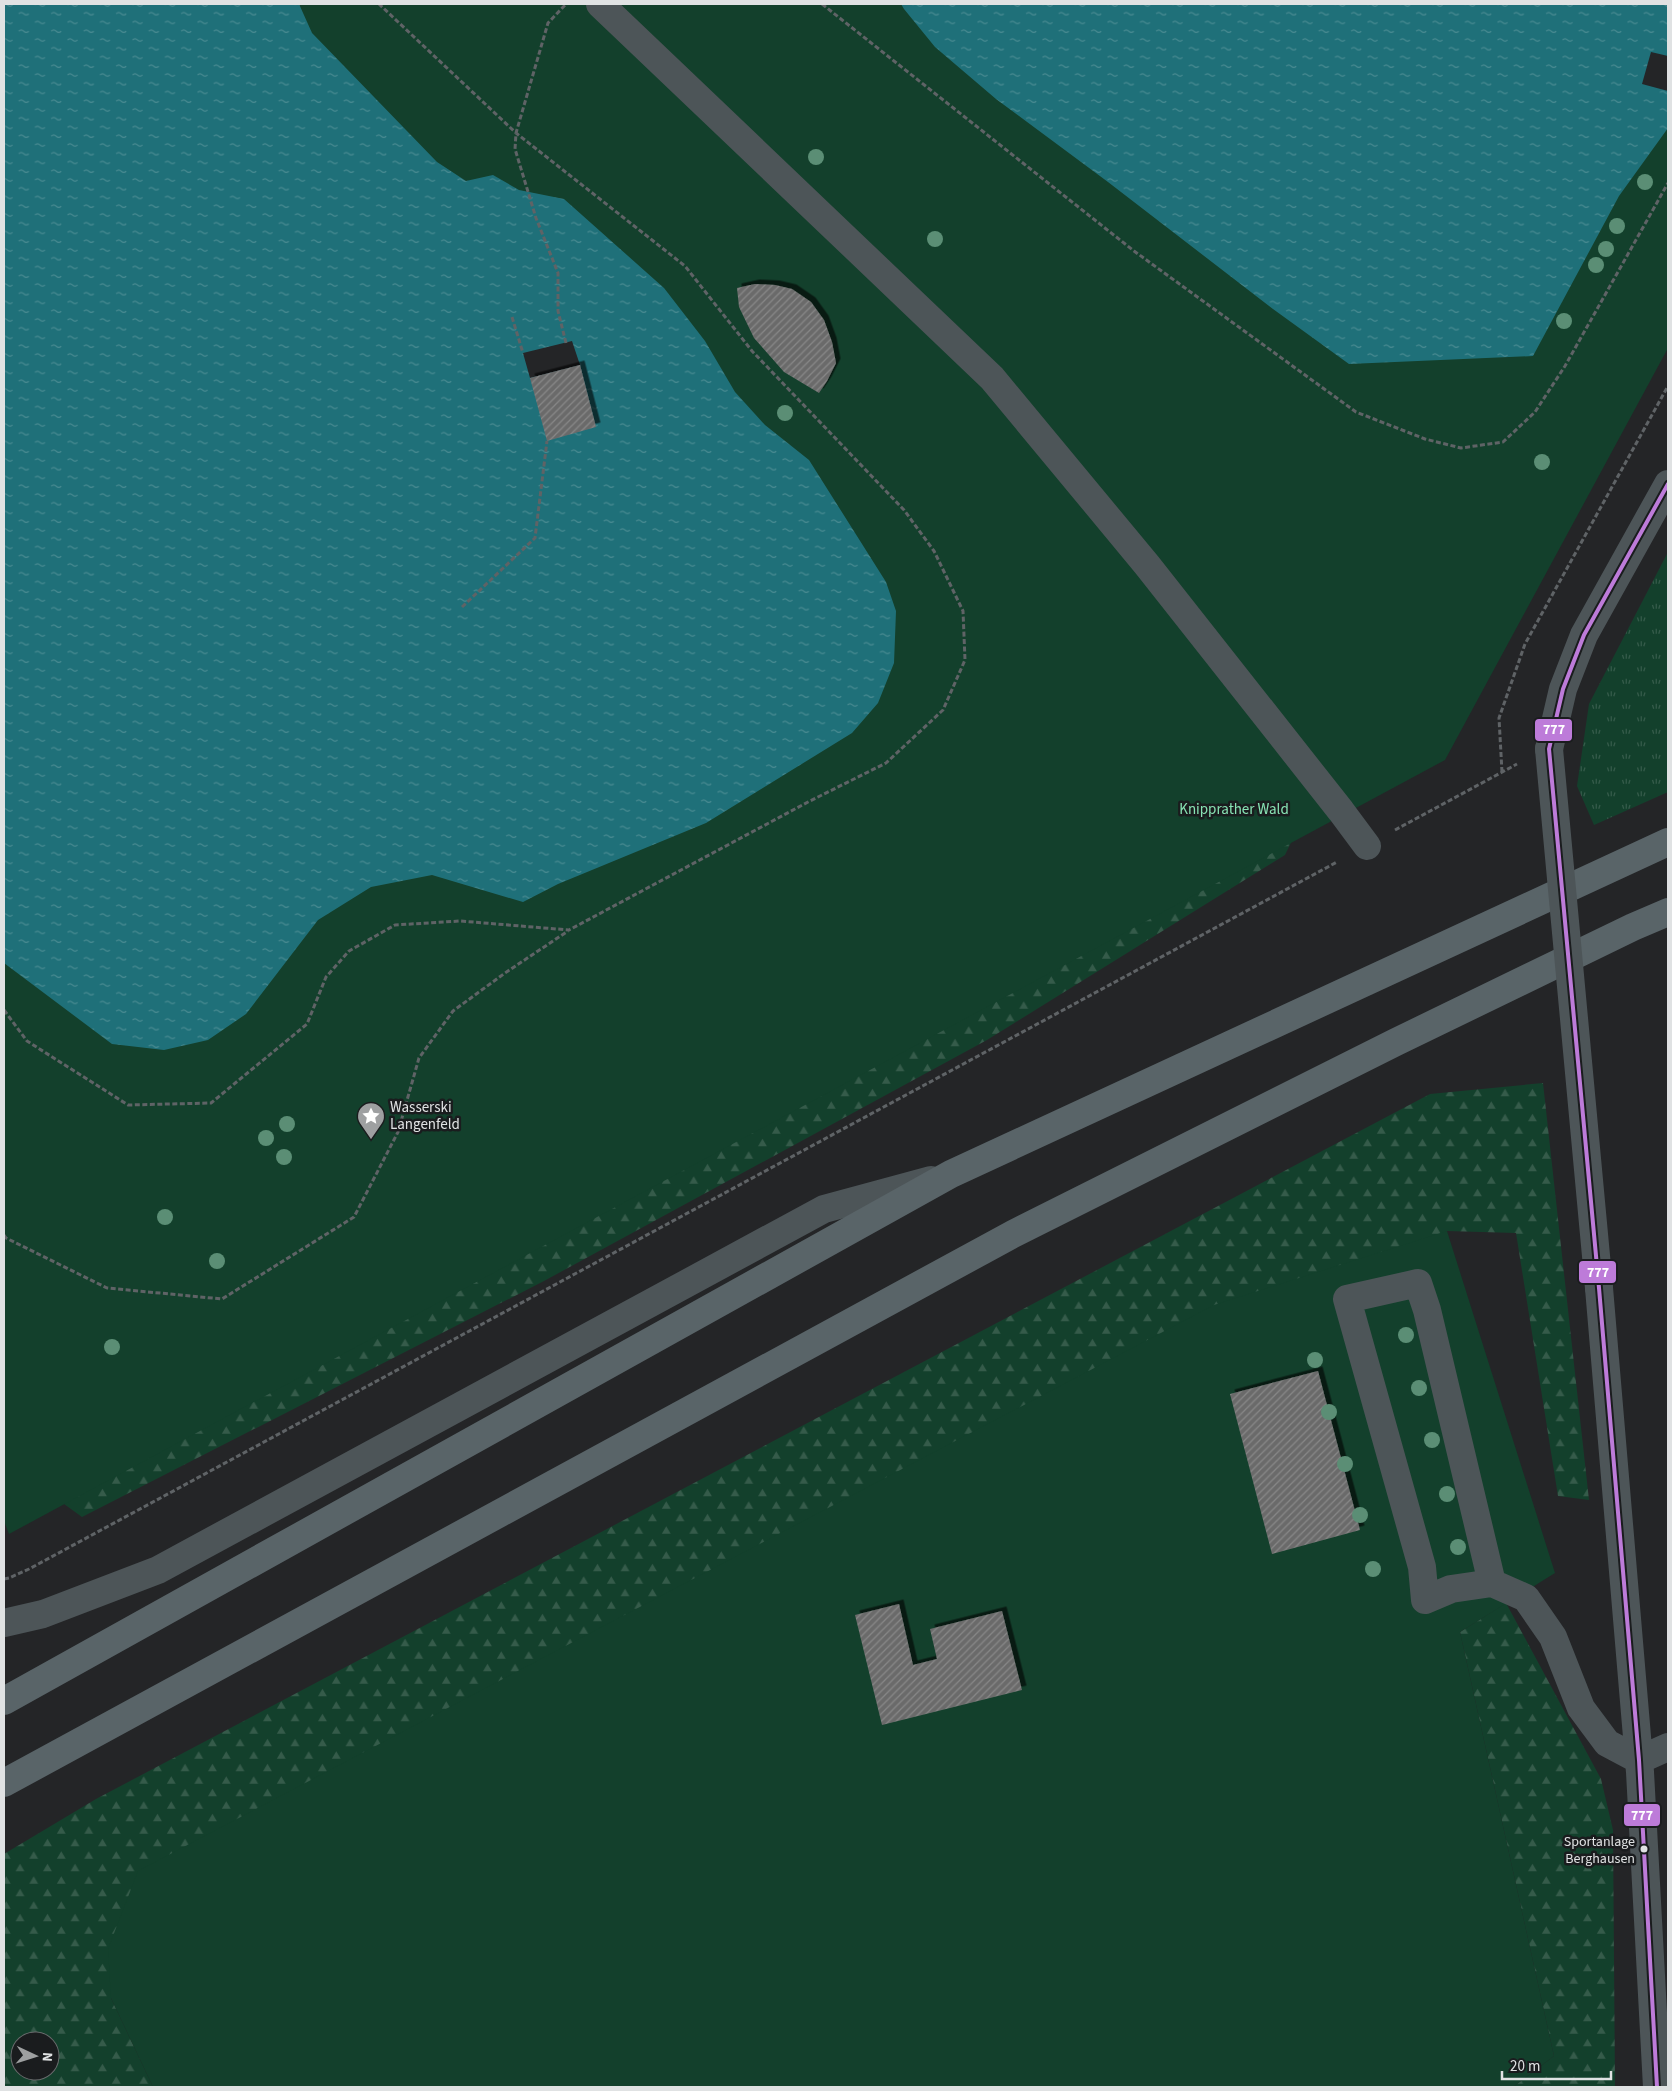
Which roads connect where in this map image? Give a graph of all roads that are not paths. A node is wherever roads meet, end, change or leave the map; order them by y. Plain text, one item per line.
1 (600, 4) edge
2 (1668, 484) edge
3 (1668, 842) edge
4 (1367, 846) road end
5 (1668, 912) edge
6 (951, 1174) junction
7 (1492, 1583) junction
8 (4, 1623) edge
9 (4, 1701) edge
10 (1668, 1747) edge
11 (1639, 1760) junction
12 (4, 1783) edge
13 (1656, 2087) edge

1 - 4 street
2 - 11 street, bridge
3 - 6 highway
5 - 12 highway
6 - 8 street
6 - 9 highway
7 - 7 street
7 - 11 street
10 - 11 street
11 - 13 street

